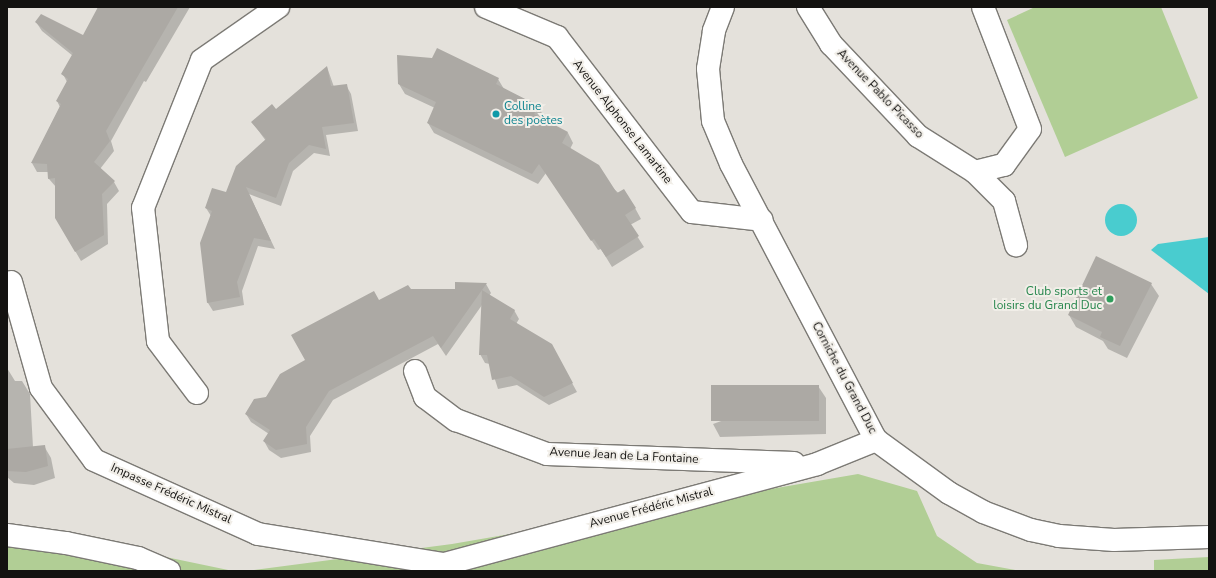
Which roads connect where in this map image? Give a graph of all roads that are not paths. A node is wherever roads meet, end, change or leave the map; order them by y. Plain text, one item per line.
1 (278, 7) edge
2 (486, 7) edge
3 (722, 7) edge
4 (808, 7) edge
5 (983, 7) edge
6 (975, 172) junction
7 (762, 220) junction
8 (1016, 245) dead end
9 (11, 282) dead end
10 (415, 371) dead end
11 (197, 393) dead end
12 (876, 440) junction
13 (817, 464) junction
14 (7, 535) edge
15 (1209, 538) edge
16 (444, 564) junction
17 (168, 571) edge
18 (423, 571) edge

1 - 11 street
2 - 7 street, Avenue Alphonse Lamartine
3 - 7 street, Corniche du Grand Duc
4 - 6 street, Avenue Pablo Picasso
5 - 6 street
6 - 8 street, Avenue Pablo Picasso
7 - 12 street, Corniche du Grand Duc
9 - 16 street, Impasse Frédéric Mistral
10 - 13 street, Avenue Jean de La Fontaine
12 - 13 street, Avenue Frédéric Mistral
12 - 15 street, Corniche du Grand Duc
13 - 16 street, Avenue Frédéric Mistral
14 - 17 street
16 - 18 street, Avenue Frédéric Mistral

